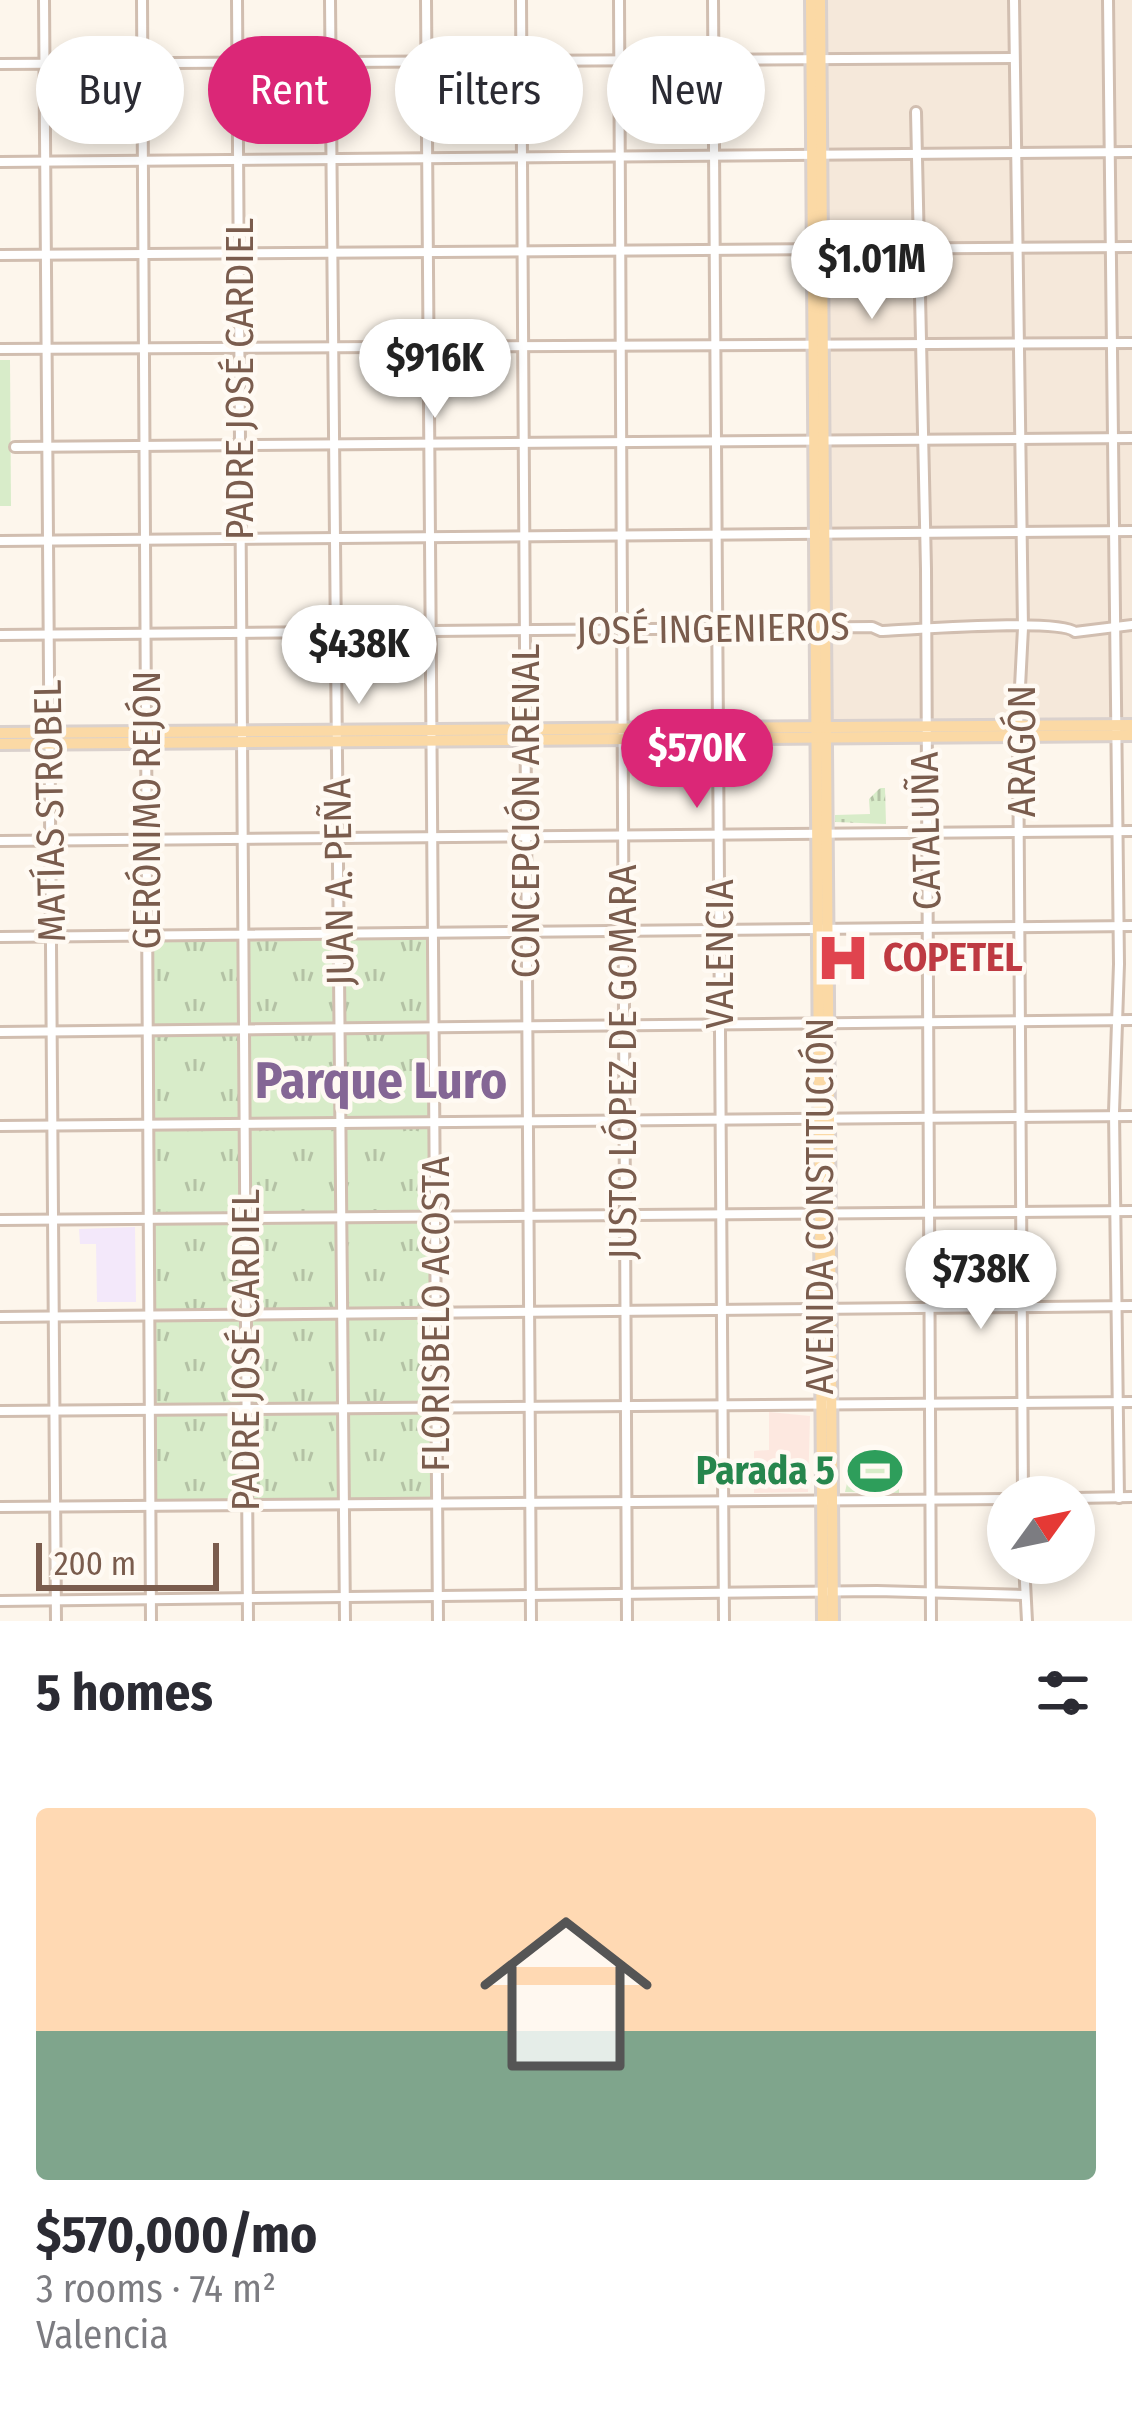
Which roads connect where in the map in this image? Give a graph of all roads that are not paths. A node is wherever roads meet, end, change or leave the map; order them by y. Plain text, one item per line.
1 (44, 0) edge
2 (142, 0) edge
3 (237, 0) edge
4 (330, 0) edge
5 (426, 0) edge
6 (521, 0) edge
7 (620, 0) edge
8 (713, 0) edge
9 (811, 0) edge
10 (820, 0) edge
11 (1014, 0) edge
12 (1108, 0) edge
13 (44, 36) edge
14 (142, 36) edge
15 (238, 36) edge
16 (331, 36) edge
17 (426, 36) edge
18 (522, 36) edge
19 (620, 36) edge
20 (713, 36) edge
21 (1014, 58) junction
22 (765, 59) edge
23 (816, 59) junction
24 (0, 64) edge
25 (36, 64) edge
26 (916, 112) dead end
27 (45, 144) edge
28 (143, 144) edge
29 (238, 144) edge
30 (332, 144) edge
31 (427, 144) edge
32 (523, 144) edge
33 (620, 144) edge
34 (714, 144) edge
35 (1132, 152) edge
36 (1015, 153) junction
37 (1109, 153) junction
38 (916, 154) junction
39 (817, 155) junction
40 (714, 156) junction
41 (620, 157) junction
42 (427, 158) junction
43 (523, 158) junction
44 (332, 159) junction
45 (238, 160) junction
46 (45, 161) junction
47 (143, 161) junction
48 (0, 162) edge
49 (1110, 247) junction
50 (1132, 247) edge
51 (919, 248) junction
52 (1017, 248) junction
53 (818, 249) junction
54 (622, 250) junction
55 (715, 250) junction
56 (523, 251) junction
57 (332, 252) junction
58 (429, 252) junction
59 (240, 253) junction
60 (0, 254) edge
61 (45, 254) junction
62 (145, 254) junction
63 (1016, 343) junction
64 (1111, 343) junction
65 (1132, 343) edge
66 (715, 344) junction
67 (818, 344) junction
68 (922, 344) junction
69 (622, 345) junction
70 (333, 346) junction
71 (428, 346) junction
72 (524, 346) junction
73 (239, 347) junction
74 (144, 348) junction
75 (0, 349) edge
76 (46, 349) junction
77 (1111, 438) junction
78 (1132, 438) edge
79 (1016, 439) junction
80 (819, 440) junction
81 (924, 440) junction
82 (716, 441) junction
83 (524, 442) junction
84 (622, 442) junction
85 (429, 443) junction
86 (334, 444) junction
87 (240, 445) junction
88 (46, 446) junction
89 (145, 446) junction
90 (15, 447) dead end
91 (1132, 531) edge
92 (926, 533) junction
93 (1020, 533) junction
94 (1113, 533) junction
95 (820, 534) junction
96 (716, 538) junction
97 (525, 539) junction
98 (623, 539) junction
99 (335, 540) junction
100 (430, 540) junction
101 (47, 541) junction
102 (147, 541) junction
103 (242, 541) junction
104 (0, 542) edge
105 (1132, 625) edge
106 (926, 627) junction
107 (1113, 627) junction
108 (820, 628) junction
109 (1022, 628) junction
110 (717, 630) junction
111 (526, 631) junction
112 (624, 631) junction
113 (336, 632) junction
114 (430, 632) junction
115 (241, 633) junction
116 (48, 634) junction
117 (146, 634) junction
118 (0, 635) edge
119 (1132, 725) edge
120 (1115, 730) junction
121 (1020, 731) junction
122 (821, 732) junction
123 (925, 732) junction
124 (0, 733) edge
125 (718, 733) junction
126 (624, 734) junction
127 (431, 735) junction
128 (526, 735) junction
129 (1132, 735) edge
130 (337, 736) junction
131 (242, 737) junction
132 (48, 738) junction
133 (147, 738) junction
134 (0, 744) edge
135 (1132, 831) edge
136 (1115, 832) junction
137 (1020, 833) junction
138 (822, 834) junction
139 (927, 835) junction
140 (622, 836) junction
141 (719, 836) junction
142 (525, 837) junction
143 (340, 838) junction
144 (432, 838) junction
145 (242, 839) junction
146 (147, 840) junction
147 (0, 841) edge
148 (50, 841) junction
149 (1132, 926) edge
150 (1023, 928) junction
151 (1116, 928) junction
152 (823, 929) junction
153 (927, 929) junction
154 (719, 932) junction
155 (622, 933) junction
156 (340, 934) junction
157 (433, 934) junction
158 (526, 934) junction
159 (148, 936) junction
160 (243, 936) junction
161 (0, 937) edge
162 (51, 937) junction
163 (1132, 1020) edge
164 (1116, 1022) junction
165 (823, 1023) junction
166 (1024, 1023) junction
167 (720, 1025) junction
168 (929, 1025) junction
169 (623, 1027) junction
170 (526, 1028) junction
171 (341, 1029) junction
172 (434, 1029) junction
173 (244, 1030) junction
174 (148, 1031) junction
175 (0, 1032) edge
176 (52, 1032) junction
177 (1132, 1116) edge
178 (1024, 1117) junction
179 (824, 1118) junction
180 (1115, 1118) junction
181 (721, 1120) junction
182 (928, 1120) junction
183 (624, 1121) junction
184 (527, 1122) junction
185 (434, 1123) junction
186 (244, 1124) junction
187 (341, 1124) junction
188 (149, 1125) junction
189 (0, 1126) edge
190 (52, 1126) junction
191 (1132, 1211) edge
192 (1024, 1212) junction
193 (929, 1213) junction
194 (1117, 1213) junction
195 (825, 1214) junction
196 (722, 1215) junction
197 (625, 1216) junction
198 (435, 1217) junction
199 (528, 1217) junction
200 (342, 1218) junction
201 (149, 1219) junction
202 (245, 1219) junction
203 (0, 1220) edge
204 (53, 1220) junction
205 (1118, 1306) junction
206 (1132, 1306) edge
207 (826, 1308) junction
208 (1022, 1308) junction
209 (929, 1310) junction
210 (722, 1311) junction
211 (529, 1313) junction
212 (625, 1313) junction
213 (343, 1314) junction
214 (436, 1314) junction
215 (246, 1315) junction
216 (150, 1316) junction
217 (0, 1317) edge
218 (54, 1317) junction
219 (1118, 1401) junction
220 (1023, 1402) junction
221 (1132, 1402) edge
222 (928, 1403) junction
223 (826, 1404) junction
224 (723, 1405) junction
225 (530, 1406) junction
226 (626, 1406) junction
227 (344, 1408) junction
228 (436, 1408) junction
229 (246, 1409) junction
230 (150, 1410) junction
231 (54, 1411) junction
232 (0, 1412) edge
233 (1024, 1476) edge
234 (930, 1497) junction
235 (1095, 1497) edge
236 (1132, 1497) edge
237 (987, 1498) edge
238 (1119, 1498) junction
239 (827, 1499) junction
240 (724, 1501) junction
241 (626, 1502) junction
242 (530, 1503) junction
243 (344, 1504) junction
244 (437, 1504) junction
245 (247, 1505) junction
246 (151, 1506) junction
247 (0, 1507) edge
248 (55, 1507) junction
249 (1024, 1584) edge
250 (828, 1592) junction
251 (930, 1593) junction
252 (1024, 1594) junction
253 (724, 1596) junction
254 (627, 1597) junction
255 (345, 1598) junction
256 (438, 1598) junction
257 (531, 1598) junction
258 (151, 1600) junction
259 (248, 1600) junction
260 (0, 1601) edge
261 (56, 1601) junction
262 (56, 1621) edge
263 (151, 1621) edge
264 (248, 1621) edge
265 (345, 1621) edge
266 (438, 1621) edge
267 (531, 1621) edge
268 (627, 1621) edge
269 (724, 1621) edge
270 (824, 1621) edge
271 (833, 1621) edge
272 (931, 1621) edge
273 (1027, 1621) edge

1 - 13 street, MATÍAS STROBEL
2 - 14 street, GERÓNIMO REJÓN
3 - 15 street, PADRE JOSÉ CARDIEL
4 - 16 street, JUAN A. PEÑA
5 - 17 street, FLORISBELO ACOSTA
6 - 18 street, CONCEPCIÓN ARENAL
7 - 19 street, JUSTO LÓPEZ DE GOMARA
8 - 20 street, VALENCIA
9 - 23 main road, AVENIDA CONSTITUCIÓN
10 - 23 main road, AVENIDA CONSTITUCIÓN
11 - 21 street, ARAGÓN
12 - 37 street
21 - 23 street
21 - 36 street, ARAGÓN
22 - 23 street
23 - 39 main road, AVENIDA CONSTITUCIÓN
24 - 25 street
26 - 38 street, CATALUÑA
27 - 46 street, MATÍAS STROBEL
28 - 47 street, GERÓNIMO REJÓN
29 - 45 street, PADRE JOSÉ CARDIEL
30 - 44 street, JUAN A. PEÑA
31 - 42 street, FLORISBELO ACOSTA
32 - 43 street, CONCEPCIÓN ARENAL
33 - 41 street, JUSTO LÓPEZ DE GOMARA
34 - 40 street, VALENCIA
35 - 37 street
36 - 37 street
36 - 38 street
36 - 52 street, ARAGÓN
37 - 49 street
38 - 39 street
38 - 51 street, CATALUÑA
39 - 40 street
39 - 53 main road, AVENIDA CONSTITUCIÓN
40 - 41 street
40 - 55 street, VALENCIA
41 - 43 street
41 - 54 street, JUSTO LÓPEZ DE GOMARA
42 - 43 street
42 - 44 street
42 - 58 street, FLORISBELO ACOSTA
43 - 56 street, CONCEPCIÓN ARENAL
44 - 45 street
44 - 57 street, JUAN A. PEÑA
45 - 47 street
45 - 59 street, PADRE JOSÉ CARDIEL
46 - 47 street
46 - 48 street
46 - 61 street, MATÍAS STROBEL
47 - 62 street, GERÓNIMO REJÓN
49 - 50 street
49 - 52 street
49 - 64 street
51 - 52 street
51 - 53 street
51 - 68 street, CATALUÑA
52 - 63 street, ARAGÓN
53 - 55 street
53 - 67 main road, AVENIDA CONSTITUCIÓN
54 - 55 street
54 - 56 street
54 - 69 street, JUSTO LÓPEZ DE GOMARA
55 - 66 street, VALENCIA
56 - 58 street
56 - 72 street, CONCEPCIÓN ARENAL
57 - 58 street
57 - 59 street
57 - 70 street, JUAN A. PEÑA
58 - 71 street, FLORISBELO ACOSTA
59 - 62 street
59 - 73 street, PADRE JOSÉ CARDIEL
60 - 61 street
61 - 62 street
61 - 76 street, MATÍAS STROBEL
62 - 74 street, GERÓNIMO REJÓN
63 - 64 street
63 - 68 street
63 - 79 street, ARAGÓN
64 - 65 street
64 - 77 street
66 - 67 street
66 - 69 street
66 - 82 street, VALENCIA
67 - 68 street
67 - 80 main road, AVENIDA CONSTITUCIÓN
68 - 81 street, CATALUÑA
69 - 72 street
69 - 84 street, JUSTO LÓPEZ DE GOMARA
70 - 71 street
70 - 73 street
70 - 86 street, JUAN A. PEÑA
71 - 72 street
71 - 85 street, FLORISBELO ACOSTA
72 - 83 street, CONCEPCIÓN ARENAL
73 - 74 street
73 - 87 street, PADRE JOSÉ CARDIEL
74 - 76 street
74 - 89 street, GERÓNIMO REJÓN
75 - 76 street
76 - 88 street, MATÍAS STROBEL
77 - 78 street
77 - 79 street
77 - 94 street
79 - 81 street
79 - 93 street, ARAGÓN
80 - 81 street
80 - 82 street
80 - 95 main road, AVENIDA CONSTITUCIÓN
81 - 92 street, CATALUÑA
82 - 84 street
82 - 96 street, VALENCIA
83 - 84 street
83 - 85 street
83 - 97 street, CONCEPCIÓN ARENAL
84 - 98 street, JUSTO LÓPEZ DE GOMARA
85 - 86 street
85 - 100 street, FLORISBELO ACOSTA
86 - 87 street
86 - 99 street, JUAN A. PEÑA
87 - 89 street
87 - 103 street, PADRE JOSÉ CARDIEL
88 - 89 street
88 - 90 street
88 - 101 street, MATÍAS STROBEL
89 - 102 street, GERÓNIMO REJÓN
91 - 94 street
92 - 93 street
92 - 95 street
92 - 106 street, CATALUÑA
93 - 94 street
93 - 109 street, ARAGÓN
94 - 107 street
95 - 96 street
95 - 108 main road, AVENIDA CONSTITUCIÓN
96 - 98 street
96 - 110 street, VALENCIA
97 - 98 street
97 - 100 street
97 - 111 street, CONCEPCIÓN ARENAL
98 - 112 street, JUSTO LÓPEZ DE GOMARA
99 - 100 street
99 - 103 street
99 - 113 street, JUAN A. PEÑA
100 - 114 street, FLORISBELO ACOSTA
101 - 102 street
101 - 104 street
101 - 116 street, MATÍAS STROBEL
102 - 103 street
102 - 117 street, GERÓNIMO REJÓN
103 - 115 street, PADRE JOSÉ CARDIEL
105 - 107 street, JOSÉ INGENIEROS
106 - 108 street, JOSÉ INGENIEROS
106 - 109 street, JOSÉ INGENIEROS
106 - 123 street, CATALUÑA
107 - 109 street, JOSÉ INGENIEROS
107 - 120 street
108 - 110 street, JOSÉ INGENIEROS
108 - 122 main road, AVENIDA CONSTITUCIÓN
109 - 121 street, ARAGÓN
110 - 112 street, JOSÉ INGENIEROS
110 - 125 street, VALENCIA
111 - 112 street, JOSÉ INGENIEROS
111 - 114 street, JOSÉ INGENIEROS
111 - 128 street, CONCEPCIÓN ARENAL
112 - 126 street, JUSTO LÓPEZ DE GOMARA
113 - 114 street, JOSÉ INGENIEROS
113 - 115 street, JOSÉ INGENIEROS
113 - 130 street, JUAN A. PEÑA
114 - 127 street, FLORISBELO ACOSTA
115 - 117 street, JOSÉ INGENIEROS
115 - 131 street, PADRE JOSÉ CARDIEL
116 - 117 street, JOSÉ INGENIEROS
116 - 118 street, JOSÉ INGENIEROS
116 - 132 street, MATÍAS STROBEL
117 - 133 street, GERÓNIMO REJÓN
119 - 120 main road
120 - 121 main road
120 - 129 main road
120 - 136 street
121 - 123 main road
121 - 137 street, ARAGÓN
122 - 123 main road
122 - 125 main road
122 - 138 main road, AVENIDA CONSTITUCIÓN
123 - 139 street, CATALUÑA
124 - 132 main road
125 - 126 main road
125 - 141 street, VALENCIA
126 - 128 main road
126 - 140 street, JUSTO LÓPEZ DE GOMARA
127 - 128 main road
127 - 130 main road
127 - 144 street, FLORISBELO ACOSTA
128 - 142 street, CONCEPCIÓN ARENAL
130 - 131 main road
130 - 143 street, JUAN A. PEÑA
131 - 133 main road
131 - 145 street, PADRE JOSÉ CARDIEL
132 - 133 main road
132 - 134 main road
132 - 148 street, MATÍAS STROBEL
133 - 146 street, GERÓNIMO REJÓN
135 - 136 street
136 - 137 street
136 - 151 street
137 - 139 street
137 - 150 street, ARAGÓN
138 - 139 street
138 - 141 street
138 - 152 main road, AVENIDA CONSTITUCIÓN
139 - 153 street, CATALUÑA
140 - 141 street
140 - 142 street
140 - 155 street, JUSTO LÓPEZ DE GOMARA
141 - 154 street, VALENCIA
142 - 144 street
142 - 158 street, CONCEPCIÓN ARENAL
143 - 144 street
143 - 145 street
143 - 156 street, JUAN A. PEÑA
144 - 157 street, FLORISBELO ACOSTA
145 - 146 street
145 - 160 street, PADRE JOSÉ CARDIEL
146 - 148 street
146 - 159 street, GERÓNIMO REJÓN
147 - 148 street
148 - 162 street, MATÍAS STROBEL
149 - 151 street
150 - 151 street
150 - 153 street
150 - 166 street, ARAGÓN
151 - 164 street
152 - 153 street
152 - 154 street
152 - 165 main road, AVENIDA CONSTITUCIÓN
153 - 168 street, CATALUÑA
154 - 155 street
154 - 167 street, VALENCIA
155 - 158 street
155 - 169 street, JUSTO LÓPEZ DE GOMARA
156 - 157 street
156 - 160 street
156 - 171 street, JUAN A. PEÑA
157 - 158 street
157 - 172 street, FLORISBELO ACOSTA
158 - 170 street, CONCEPCIÓN ARENAL
159 - 160 street
159 - 162 street
159 - 174 street, GERÓNIMO REJÓN
160 - 173 street, PADRE JOSÉ CARDIEL
161 - 162 street
162 - 176 street, MATÍAS STROBEL
163 - 164 street
164 - 166 street
164 - 180 street
165 - 167 street
165 - 168 street
165 - 179 main road, AVENIDA CONSTITUCIÓN
166 - 168 street
166 - 178 street, ARAGÓN
167 - 169 street
167 - 181 street, VALENCIA
168 - 182 street, CATALUÑA
169 - 170 street
169 - 183 street, JUSTO LÓPEZ DE GOMARA
170 - 172 street
170 - 184 street, CONCEPCIÓN ARENAL
171 - 172 street
171 - 173 street
171 - 187 street, JUAN A. PEÑA
172 - 185 street, FLORISBELO ACOSTA
173 - 174 street
173 - 186 street, PADRE JOSÉ CARDIEL
174 - 176 street
174 - 188 street, GERÓNIMO REJÓN
175 - 176 street
176 - 190 street, MATÍAS STROBEL
177 - 180 street
178 - 180 street
178 - 182 street
178 - 192 street, ARAGÓN
179 - 181 street
179 - 182 street
179 - 195 main road, AVENIDA CONSTITUCIÓN
180 - 194 street
181 - 183 street
181 - 196 street, VALENCIA
182 - 193 street, CATALUÑA
183 - 184 street
183 - 197 street, JUSTO LÓPEZ DE GOMARA
184 - 185 street
184 - 199 street, CONCEPCIÓN ARENAL
185 - 187 street
185 - 198 street, FLORISBELO ACOSTA
186 - 187 street
186 - 188 street
186 - 202 street, PADRE JOSÉ CARDIEL
187 - 200 street, JUAN A. PEÑA
188 - 190 street
188 - 201 street, GERÓNIMO REJÓN
189 - 190 street
190 - 204 street, MATÍAS STROBEL
191 - 194 street
192 - 193 street
192 - 194 street
192 - 208 street, ARAGÓN
193 - 195 street
193 - 209 street, CATALUÑA
194 - 205 street
195 - 196 street
195 - 207 main road, AVENIDA CONSTITUCIÓN
196 - 197 street
196 - 210 street, VALENCIA
197 - 199 street
197 - 212 street, JUSTO LÓPEZ DE GOMARA
198 - 199 street
198 - 200 street
198 - 214 street, FLORISBELO ACOSTA
199 - 211 street, CONCEPCIÓN ARENAL
200 - 202 street
200 - 213 street, JUAN A. PEÑA
201 - 202 street
201 - 204 street
201 - 216 street, GERÓNIMO REJÓN
202 - 215 street, PADRE JOSÉ CARDIEL
203 - 204 street
204 - 218 street, MATÍAS STROBEL
205 - 206 street
205 - 208 street
205 - 219 street
207 - 209 street
207 - 210 street
207 - 223 main road, AVENIDA CONSTITUCIÓN
208 - 209 street
208 - 220 street, ARAGÓN
209 - 222 street, CATALUÑA
210 - 212 street
210 - 224 street, VALENCIA
211 - 212 street
211 - 214 street
211 - 225 street, CONCEPCIÓN ARENAL
212 - 226 street, JUSTO LÓPEZ DE GOMARA
213 - 214 street
213 - 215 street
213 - 227 street, JUAN A. PEÑA
214 - 228 street, FLORISBELO ACOSTA
215 - 216 street
215 - 229 street, PADRE JOSÉ CARDIEL
216 - 218 street
216 - 230 street, GERÓNIMO REJÓN
217 - 218 street
218 - 231 street, MATÍAS STROBEL
219 - 220 street
219 - 221 street
219 - 238 street
220 - 222 street
220 - 233 street, ARAGÓN
222 - 223 street
222 - 234 street, CATALUÑA
223 - 224 street
223 - 239 main road, AVENIDA CONSTITUCIÓN
224 - 226 street
224 - 240 street, VALENCIA
225 - 226 street
225 - 228 street
225 - 242 street, CONCEPCIÓN ARENAL
226 - 241 street, JUSTO LÓPEZ DE GOMARA
227 - 228 street
227 - 229 street
227 - 243 street, JUAN A. PEÑA
228 - 244 street, FLORISBELO ACOSTA
229 - 230 street
229 - 245 street, PADRE JOSÉ CARDIEL
230 - 231 street
230 - 246 street, GERÓNIMO REJÓN
231 - 232 street
231 - 248 street, MATÍAS STROBEL
234 - 237 street
234 - 239 street
234 - 251 street, CATALUÑA
235 - 238 street
236 - 238 street
239 - 240 street
239 - 250 main road, AVENIDA CONSTITUCIÓN
240 - 241 street
240 - 253 street, VALENCIA
241 - 242 street
241 - 254 street, JUSTO LÓPEZ DE GOMARA
242 - 244 street
242 - 257 street, CONCEPCIÓN ARENAL
243 - 244 street
243 - 245 street
243 - 255 street, JUAN A. PEÑA
244 - 256 street, FLORISBELO ACOSTA
245 - 246 street
245 - 259 street, PADRE JOSÉ CARDIEL
246 - 248 street
246 - 258 street, GERÓNIMO REJÓN
247 - 248 street
248 - 261 street, MATÍAS STROBEL
249 - 252 street
250 - 251 street
250 - 253 street
250 - 270 main road, AVENIDA CONSTITUCIÓN
250 - 271 main road, AVENIDA CONSTITUCIÓN
251 - 252 street
251 - 272 street, CATALUÑA
252 - 273 street
253 - 254 street
253 - 269 street, VALENCIA
254 - 257 street
254 - 268 street, JUSTO LÓPEZ DE GOMARA
255 - 256 street
255 - 259 street
255 - 265 street, JUAN A. PEÑA
256 - 257 street
256 - 266 street, FLORISBELO ACOSTA
257 - 267 street, CONCEPCIÓN ARENAL
258 - 259 street
258 - 261 street
258 - 263 street, GERÓNIMO REJÓN
259 - 264 street, PADRE JOSÉ CARDIEL
260 - 261 street
261 - 262 street, MATÍAS STROBEL

